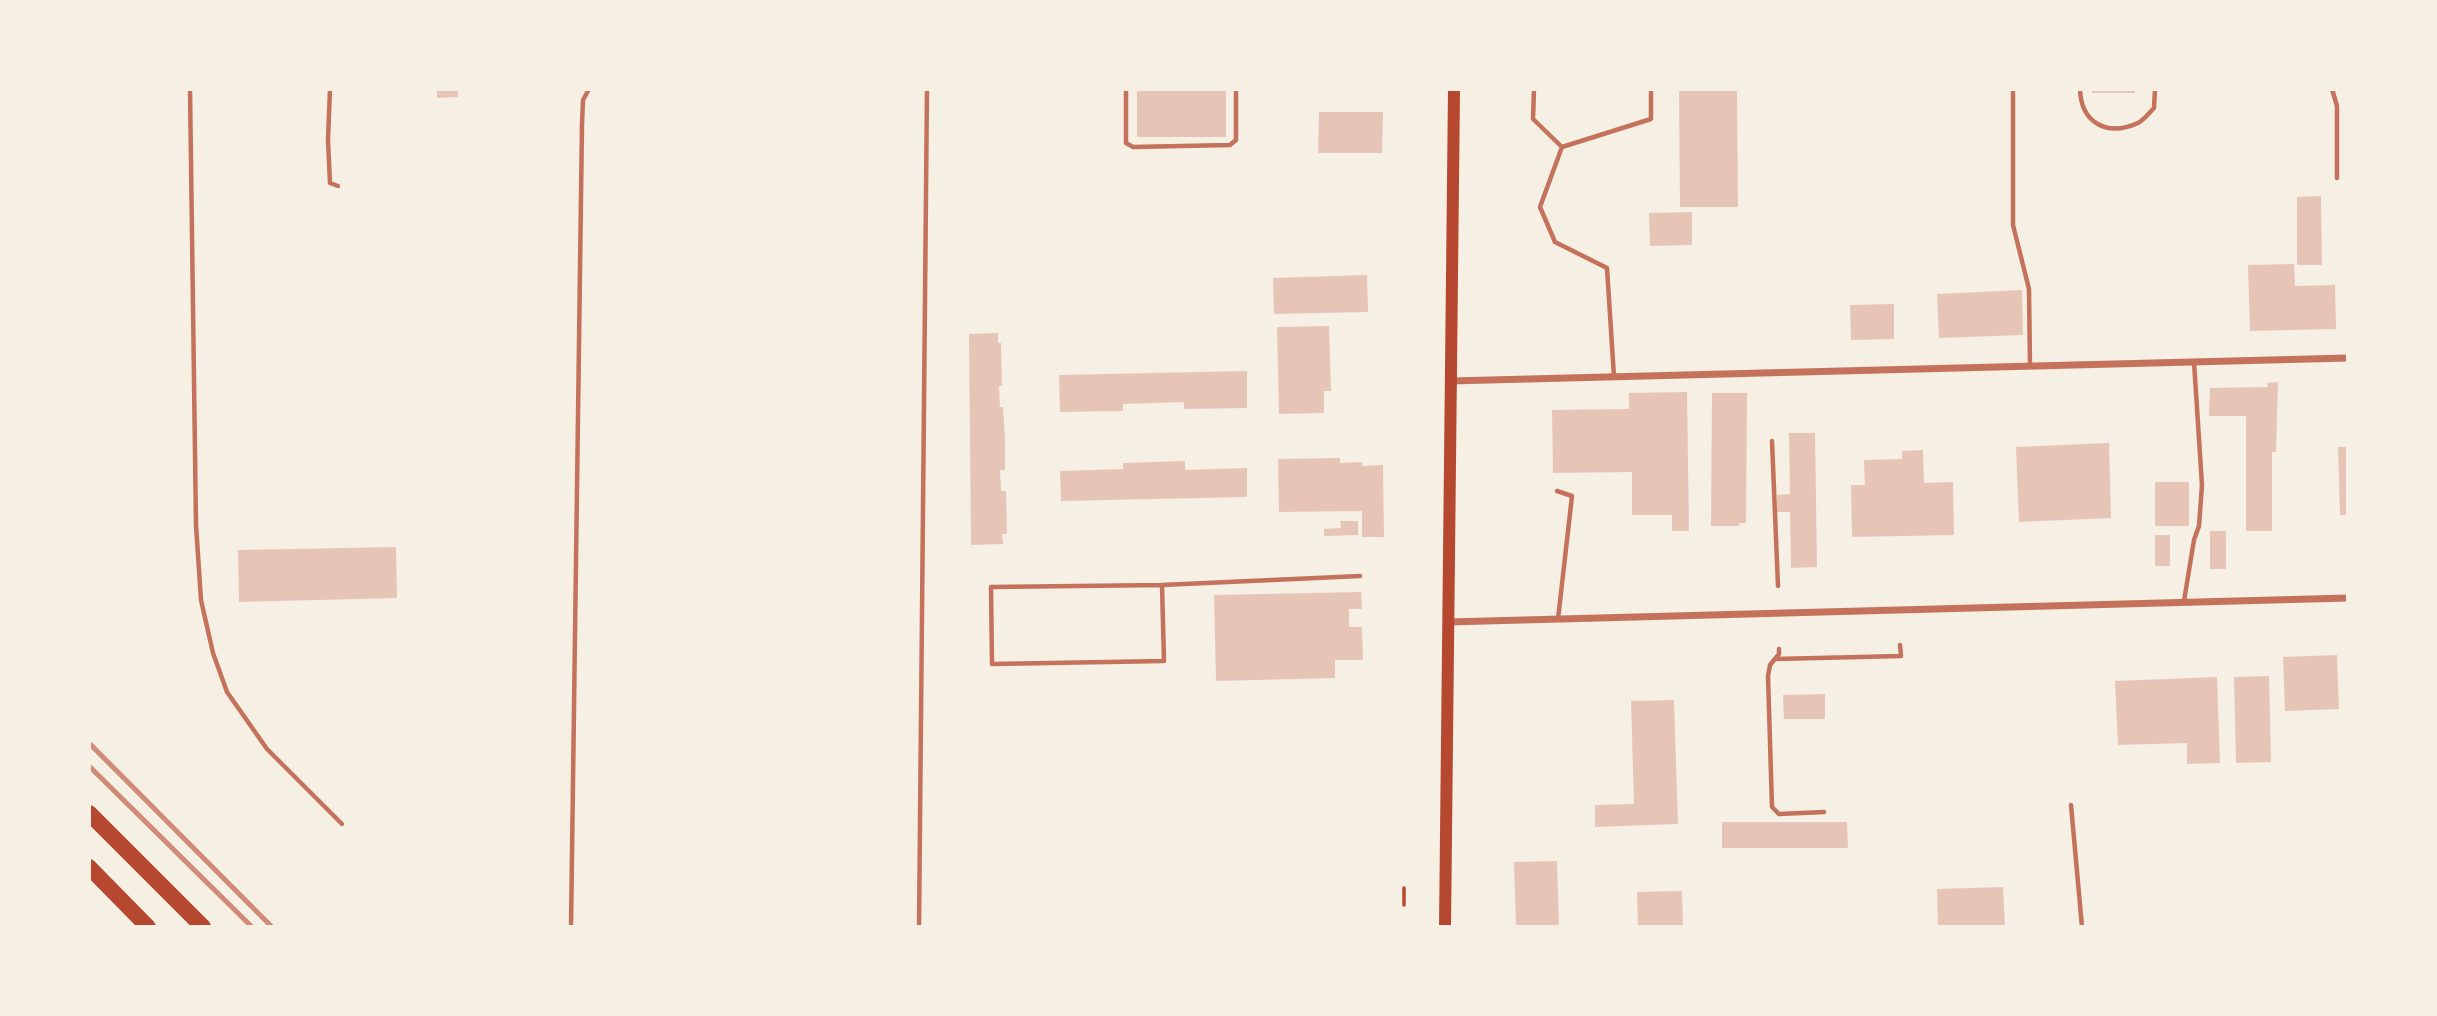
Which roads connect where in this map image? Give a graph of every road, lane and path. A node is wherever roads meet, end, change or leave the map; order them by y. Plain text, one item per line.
1 (190, 89) edge
2 (330, 89) edge
3 (589, 89) edge
4 (927, 89) edge
5 (1126, 89) edge
6 (1236, 89) edge
7 (1454, 89) edge
8 (1534, 89) edge
9 (1651, 89) edge
10 (2013, 89) edge
11 (2080, 89) edge
12 (2155, 89) edge
13 (2332, 89) edge
14 (1562, 147) junction
15 (2337, 178) dead end
16 (338, 186) dead end
17 (2348, 358) edge
18 (2194, 362) junction
19 (2030, 366) junction
20 (1614, 377) junction
21 (1450, 381) junction
22 (1772, 441) dead end
23 (1557, 491) dead end
24 (1360, 576) dead end
25 (1162, 585) junction
26 (1778, 586) dead end
27 (2348, 598) edge
28 (2184, 602) junction
29 (1558, 619) junction
30 (1447, 622) junction
31 (1900, 645) dead end
32 (1779, 649) dead end
33 (1775, 659) junction
34 (2071, 805) dead end
35 (1824, 812) dead end
36 (89, 813) edge
37 (342, 824) dead end
38 (89, 867) edge
39 (1404, 888) dead end
40 (1404, 905) dead end
41 (148, 927) edge
42 (203, 927) edge
43 (571, 927) edge
44 (919, 927) edge
45 (1445, 927) edge
46 (2082, 927) edge

1 - 37 lane
2 - 16 lane
3 - 43 lane
4 - 44 lane
5 - 6 lane
7 - 21 main road
8 - 14 lane
9 - 14 lane
10 - 19 lane
11 - 12 lane
13 - 15 lane
14 - 20 lane
17 - 18 street
18 - 19 street
18 - 28 lane
19 - 20 street
20 - 21 street
21 - 30 main road
22 - 26 lane
23 - 29 lane
24 - 25 lane
25 - 25 lane
27 - 28 street
28 - 29 street
29 - 30 street
30 - 45 main road
31 - 33 lane
32 - 33 lane
33 - 35 lane
34 - 46 lane
36 - 42 highway
38 - 41 highway
39 - 40 path

